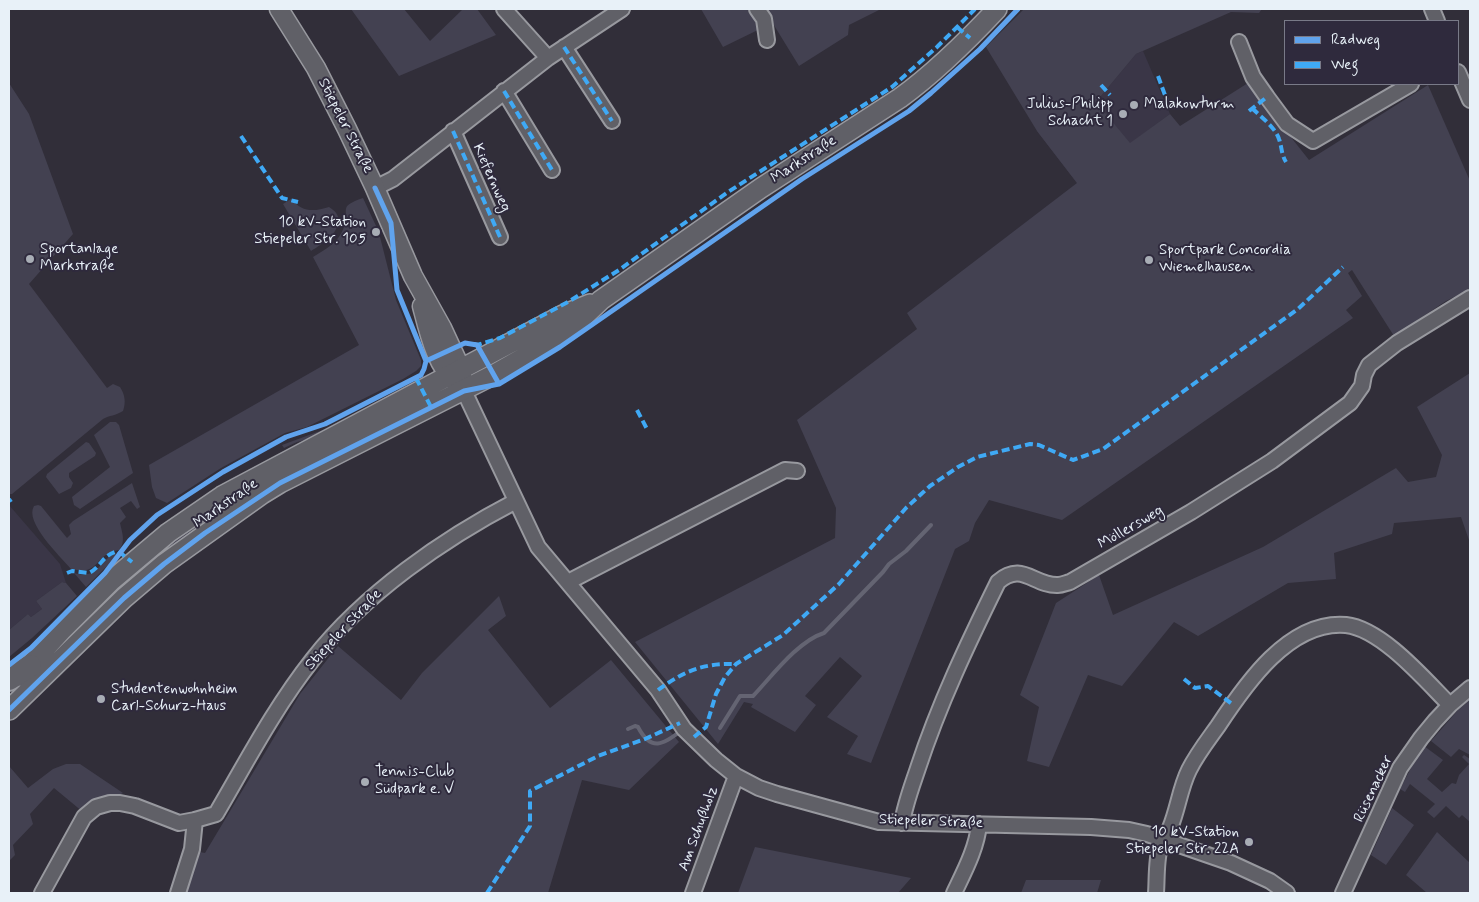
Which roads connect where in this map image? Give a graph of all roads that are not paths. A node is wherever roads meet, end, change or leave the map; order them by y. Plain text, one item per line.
1 (278, 9) edge
2 (504, 9) edge
3 (622, 9) edge
4 (757, 9) edge
5 (997, 9) edge
6 (767, 40) dead end
7 (1239, 42) dead end
8 (564, 47) junction
9 (548, 58) junction
10 (1459, 74) edge
11 (1409, 85) edge
12 (504, 91) junction
13 (1470, 100) edge
14 (612, 120) dead end
15 (453, 131) junction
16 (552, 170) dead end
17 (376, 188) junction
18 (500, 237) dead end
19 (1470, 298) edge
20 (601, 300) junction
21 (454, 372) junction
22 (464, 391) junction
23 (797, 471) dead end
24 (516, 502) junction
25 (568, 582) junction
26 (30, 666) junction
27 (9, 679) edge
28 (9, 688) edge
29 (1470, 688) edge
30 (1450, 705) junction
31 (9, 710) edge
32 (736, 776) junction
33 (195, 820) junction
34 (902, 823) junction
35 (979, 824) junction
36 (1165, 839) junction
37 (42, 893) edge
38 (178, 893) edge
39 (693, 893) edge
40 (954, 893) edge
41 (1156, 893) edge
42 (1287, 893) edge
43 (1343, 893) edge

1 - 17 street, Stiepeler Straße
2 - 9 street
3 - 8 street
4 - 6 street
5 - 20 main road, Markstraße
7 - 11 street
8 - 9 street
8 - 14 street
9 - 12 street
10 - 13 street
12 - 15 street
12 - 16 street
15 - 17 street
15 - 18 street, Kiefernweg
17 - 21 street, Stiepeler Straße
19 - 34 street, Möllersweg
20 - 21 main road, Markstraße
20 - 22 main road, Markstraße
21 - 22 street, Stiepeler Straße
21 - 26 main road, Markstraße
22 - 24 street, Stiepeler Straße
22 - 31 main road, Markstraße
23 - 25 street
24 - 25 street, Stiepeler Straße
24 - 33 street, Stiepeler Straße
25 - 32 street, Stiepeler Straße
26 - 27 highway
26 - 28 main road, Markstraße
29 - 30 street, Rüsenacker
30 - 36 street
30 - 43 street, Rüsenacker
32 - 34 street, Stiepeler Straße
32 - 39 street, Am Schußholz
33 - 37 street, Stiepeler Straße
33 - 38 street
34 - 35 street, Stiepeler Straße
35 - 36 street, Stiepeler Straße
35 - 40 street
36 - 41 street
36 - 42 street, Stiepeler Straße

